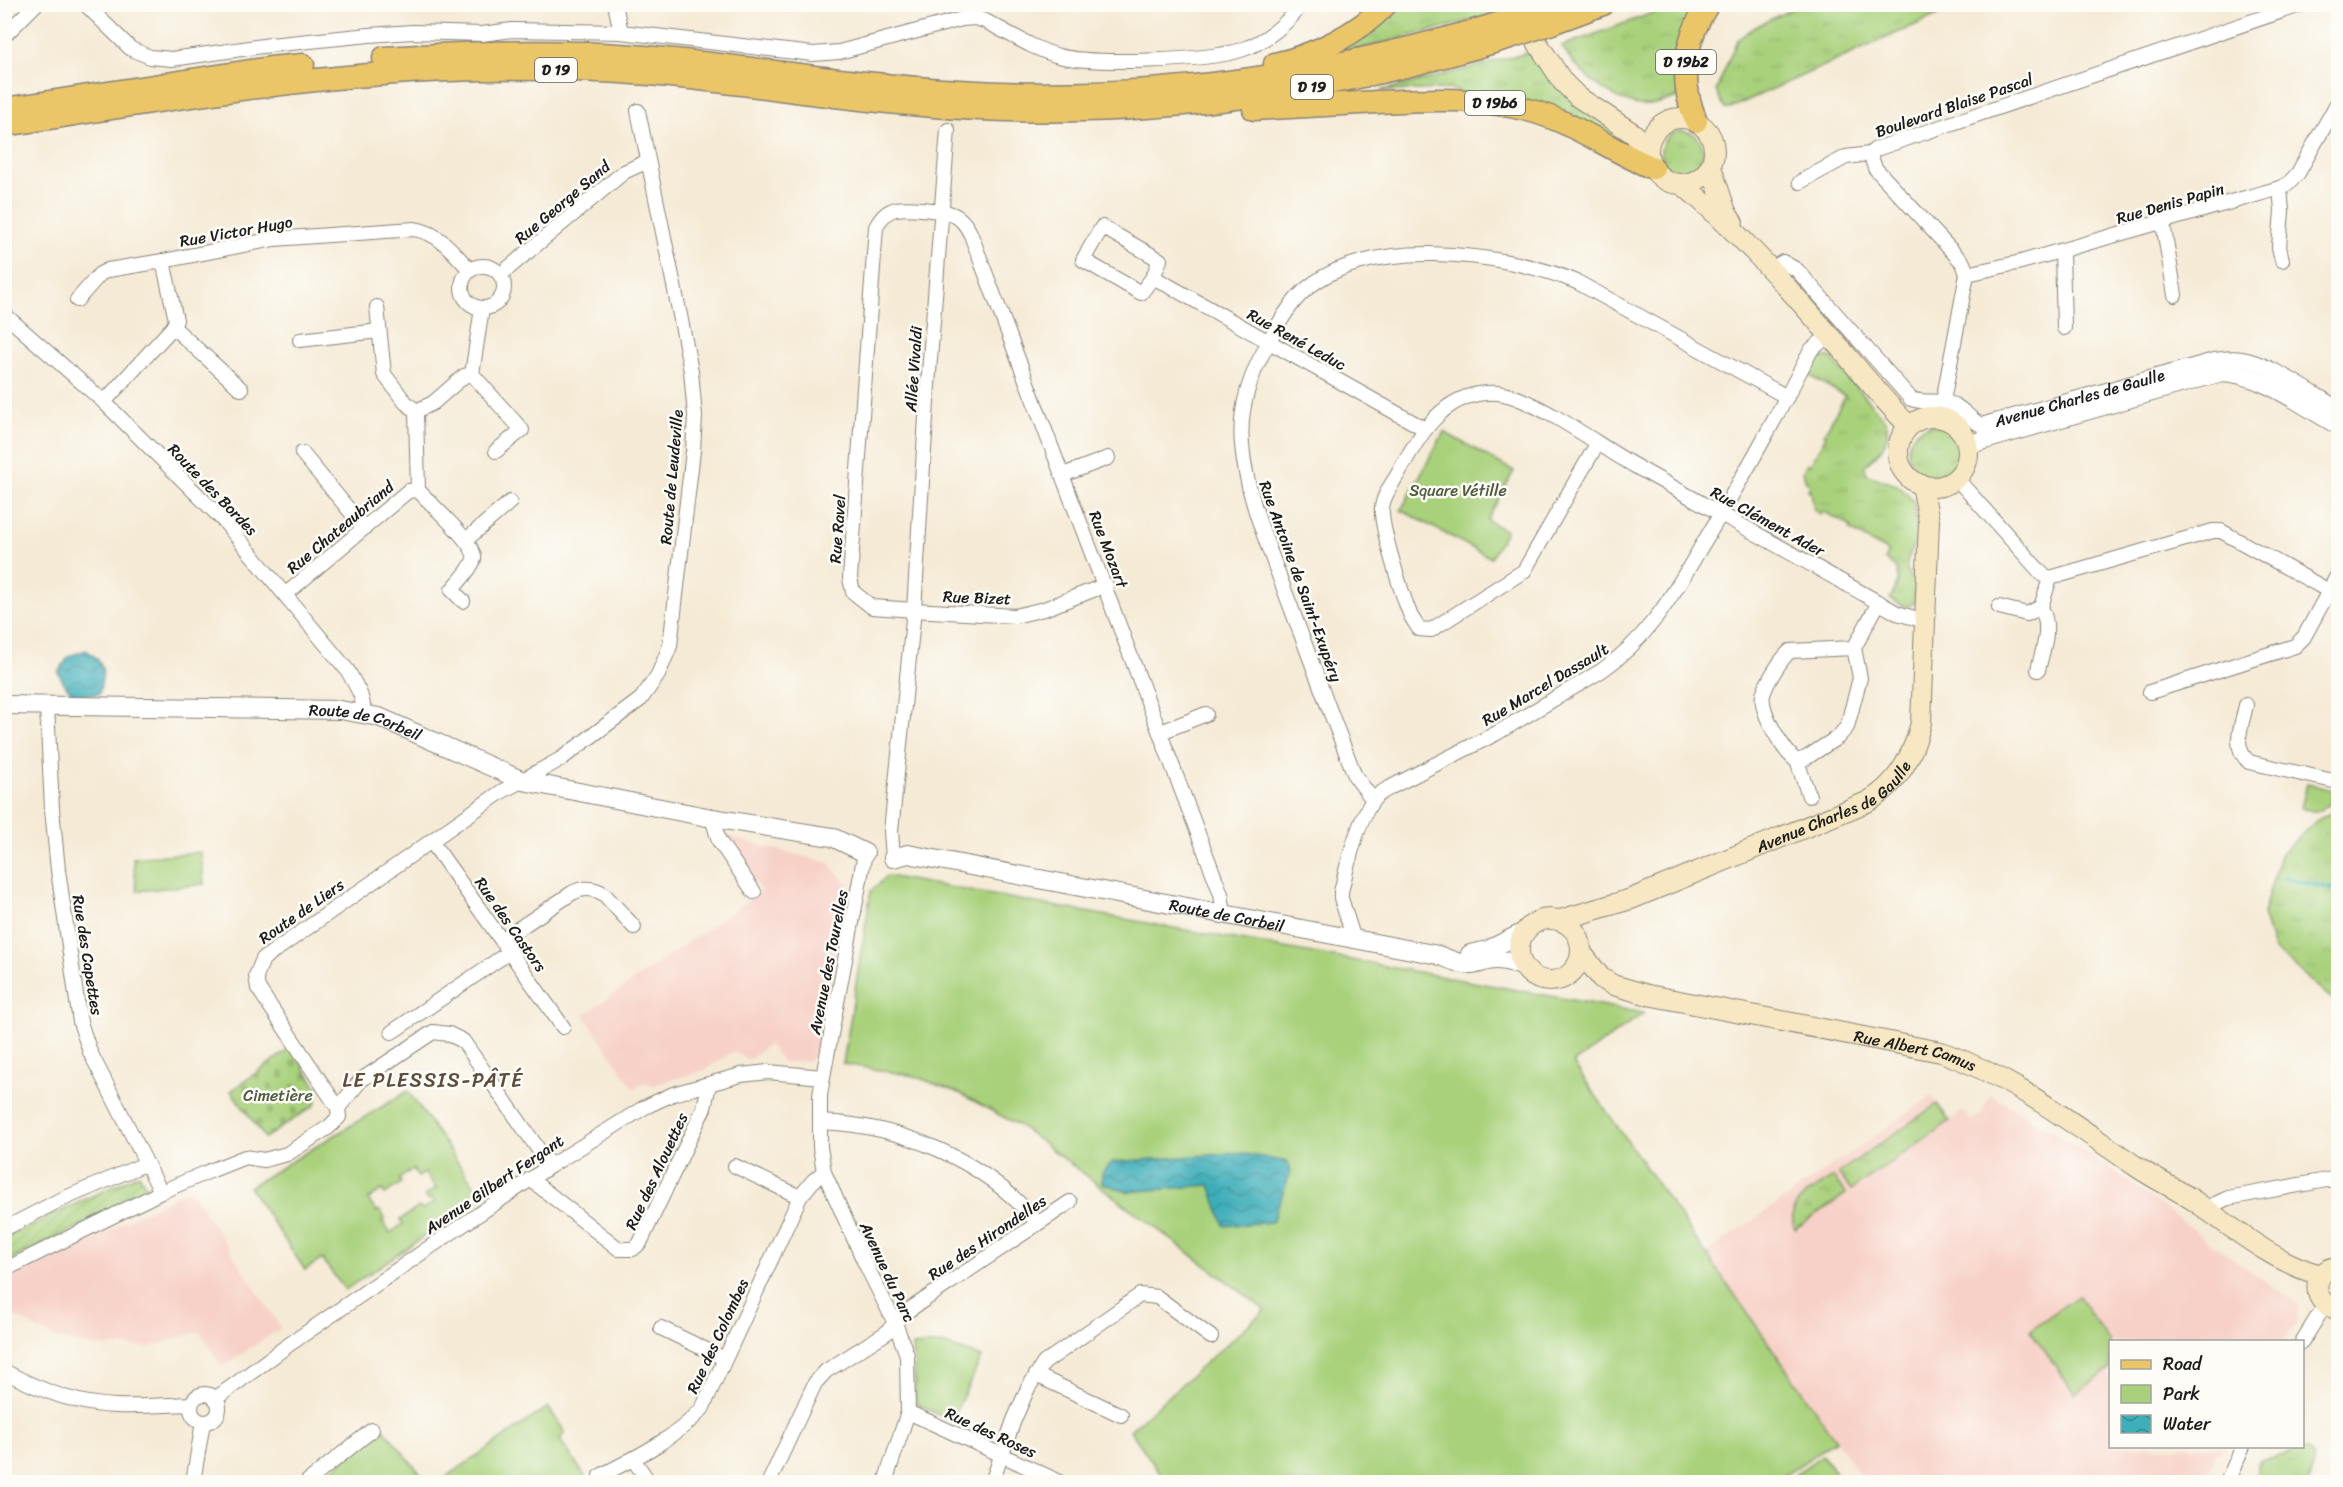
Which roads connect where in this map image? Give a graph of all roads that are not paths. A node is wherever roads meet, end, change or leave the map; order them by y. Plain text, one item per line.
1 (36, 4) edge
2 (86, 4) edge
3 (615, 4) edge
4 (1302, 4) edge
5 (1386, 4) edge
6 (1522, 4) edge
7 (1603, 4) edge
8 (1708, 4) edge
9 (2303, 4) edge
10 (1549, 12) edge
11 (1505, 30) junction
12 (621, 32) junction
13 (4, 36) edge
14 (1174, 88) junction
15 (2338, 102) edge
16 (4, 109) edge
17 (1110, 109) junction
18 (638, 111) dead end
19 (1608, 115) junction
20 (1696, 121) junction
21 (1662, 124) junction
22 (4, 125) edge
23 (948, 130) dead end
24 (1870, 154) junction
25 (1650, 160) junction
26 (648, 162) junction
27 (1711, 167) junction
28 (1800, 182) dead end
29 (1682, 184) junction
30 (2280, 188) junction
31 (941, 211) junction
32 (2163, 223) junction
33 (2062, 251) junction
34 (1755, 254) junction
35 (2282, 260) dead end
36 (163, 261) junction
37 (470, 270) junction
38 (1769, 270) junction
39 (1967, 274) junction
40 (500, 275) junction
41 (1153, 277) junction
42 (2175, 295) dead end
43 (76, 300) dead end
44 (376, 307) dead end
45 (482, 308) junction
46 (4, 314) edge
47 (173, 327) junction
48 (2064, 328) dead end
49 (378, 331) junction
50 (1829, 335) junction
51 (300, 340) dead end
52 (1269, 342) junction
53 (472, 374) junction
54 (241, 389) dead end
55 (1787, 397) junction
56 (104, 402) junction
57 (2338, 408) edge
58 (1941, 409) junction
59 (416, 411) junction
60 (2338, 425) edge
61 (1909, 426) junction
62 (1425, 429) junction
63 (1597, 444) junction
64 (1967, 446) junction
65 (496, 451) dead end
66 (302, 453) dead end
67 (1108, 458) dead end
68 (1063, 475) junction
69 (1939, 483) junction
70 (418, 489) junction
71 (510, 502) dead end
72 (1721, 514) junction
73 (364, 528) junction
74 (466, 540) junction
75 (2338, 574) edge
76 (2050, 578) junction
77 (1106, 585) junction
78 (2329, 591) junction
79 (286, 594) junction
80 (463, 601) dead end
81 (1879, 602) junction
82 (1999, 607) dead end
83 (2041, 607) junction
84 (914, 610) junction
85 (1925, 621) junction
86 (1854, 648) junction
87 (2038, 670) dead end
88 (2150, 692) dead end
89 (4, 705) edge
90 (2246, 705) dead end
91 (47, 706) junction
92 (363, 714) junction
93 (1206, 714) dead end
94 (1161, 732) junction
95 (1797, 761) junction
96 (523, 781) junction
97 (2338, 782) edge
98 (1809, 796) dead end
99 (1373, 800) junction
100 (712, 818) junction
101 (431, 841) junction
102 (865, 853) junction
103 (893, 858) junction
104 (754, 892) dead end
105 (1631, 899) junction
106 (1224, 915) junction
107 (1560, 920) junction
108 (634, 927) dead end
109 (1524, 932) junction
110 (503, 939) junction
111 (1354, 940) junction
112 (1581, 947) junction
113 (511, 951) junction
114 (1438, 955) junction
115 (1524, 968) junction
116 (1567, 976) junction
117 (1648, 995) junction
118 (563, 1027) dead end
119 (392, 1032) dead end
120 (823, 1077) junction
121 (709, 1085) junction
122 (338, 1108) junction
123 (820, 1122) junction
124 (145, 1164) junction
125 (550, 1166) junction
126 (735, 1166) dead end
127 (824, 1172) junction
128 (2151, 1177) junction
129 (2338, 1178) edge
130 (530, 1179) junction
131 (161, 1192) junction
132 (800, 1197) junction
133 (1070, 1202) dead end
134 (2207, 1210) junction
135 (1037, 1222) junction
136 (4, 1229) edge
137 (4, 1270) edge
138 (2326, 1276) edge
139 (2332, 1307) edge
140 (895, 1323) junction
141 (661, 1328) dead end
142 (1211, 1336) dead end
143 (2303, 1340) edge
144 (725, 1359) junction
145 (4, 1371) edge
146 (1036, 1375) junction
147 (215, 1399) junction
148 (191, 1404) junction
149 (908, 1412) junction
150 (1121, 1415) dead end
151 (203, 1422) junction
152 (372, 1430) dead end
153 (2242, 1448) edge
154 (1001, 1456) junction
155 (633, 1459) junction
156 (600, 1476) dead end
157 (193, 1482) edge
158 (307, 1482) edge
159 (649, 1482) edge
160 (769, 1482) edge
161 (885, 1482) edge
162 (992, 1482) edge
163 (1060, 1482) edge
164 (2227, 1482) edge

1 - 13 street
2 - 12 street
3 - 12 street
4 - 12 street
5 - 14 main road
6 - 19 main road
7 - 10 main road, D 19
8 - 20 main road, D 19b2
9 - 24 street, Boulevard Blaise Pascal
10 - 11 main road, D 19, bridge
11 - 14 main road, D 19
11 - 17 main road, D 19
14 - 16 main road, D 19
15 - 30 street, Rue Denis Papin
17 - 22 main road, D 19
17 - 25 main road, D 19b6
18 - 26 street, Route de Leudeville
19 - 21 main road
19 - 25 main road
20 - 21 main road
20 - 27 main road
21 - 25 main road
23 - 31 street, Allée Vivaldi
24 - 28 street
24 - 39 street, Boulevard Blaise Pascal
25 - 29 main road
26 - 40 street, Rue George Sand
26 - 96 street, Route de Leudeville
27 - 29 main road
27 - 34 main road
29 - 34 main road
30 - 32 street, Rue Denis Papin
30 - 35 street
31 - 68 street, Rue Mozart
31 - 84 street, Allée Vivaldi
31 - 84 street, Rue Ravel
32 - 33 street, Rue Denis Papin
32 - 42 street
33 - 39 street, Rue Denis Papin
33 - 48 street
34 - 38 main road
36 - 37 street, Rue Victor Hugo
36 - 43 street
36 - 47 street, Rue Victor Hugo
37 - 40 street
37 - 45 street
38 - 50 main road
38 - 58 street, Avenue Charles de Gaulle
39 - 58 street
40 - 45 street
41 - 41 street
41 - 52 street, Rue René Leduc
44 - 49 street
45 - 53 street
46 - 56 street, Route des Bordes
47 - 54 street
47 - 56 street
49 - 51 street
49 - 59 street
50 - 55 street, Rue Marcel Dassault
50 - 61 main road
52 - 55 street, Rue Antoine de Saint-Exupéry
52 - 62 street, Rue René Leduc
52 - 99 street, Rue Antoine de Saint-Exupéry
53 - 59 street
53 - 65 street
55 - 72 street, Rue Marcel Dassault
56 - 79 street, Route des Bordes
57 - 58 street, Avenue Charles de Gaulle
58 - 61 main road
58 - 64 main road
59 - 70 street, Rue Chateaubriand
60 - 64 street, Avenue Charles de Gaulle
61 - 69 main road
62 - 63 street, Rue Clément Ader
62 - 63 street, Rue Clément Ader
63 - 72 street, Rue Clément Ader
64 - 69 main road
66 - 73 street
67 - 68 street
68 - 77 street, Rue Mozart
69 - 76 street
69 - 85 main road, Avenue Charles de Gaulle
70 - 73 street, Rue Chateaubriand
70 - 74 street
71 - 74 street
72 - 81 street, Rue Clément Ader
72 - 99 street, Rue Marcel Dassault
73 - 79 street, Rue Chateaubriand
74 - 80 street
75 - 78 street
76 - 78 street
76 - 83 street
77 - 84 street, Rue Bizet
77 - 94 street, Rue Mozart
78 - 88 street
79 - 92 street, Route des Bordes
81 - 85 street, Rue Clément Ader
81 - 86 street
82 - 83 street
83 - 87 street
84 - 103 street
85 - 105 main road, Avenue Charles de Gaulle
86 - 95 street
86 - 95 street
89 - 91 street, Route de Corbeil
90 - 97 street
91 - 92 street, Route de Corbeil
91 - 124 street, Rue des Capettes
92 - 96 street, Route de Corbeil
93 - 94 street
94 - 106 street, Rue Mozart
95 - 98 street
96 - 100 street, Route de Corbeil
96 - 101 street, Route de Liers
99 - 111 street
100 - 102 street, Route de Corbeil
100 - 104 street
101 - 110 street, Rue des Castors
101 - 122 street, Route de Liers
102 - 103 street, Route de Corbeil
102 - 120 street, Avenue des Tourelles
103 - 106 street, Route de Corbeil
105 - 107 main road, Avenue Charles de Gaulle
105 - 112 main road, Avenue Charles de Gaulle
106 - 111 street, Route de Corbeil
107 - 109 main road
107 - 112 main road
108 - 110 street
109 - 114 street, Route de Corbeil
109 - 115 main road
110 - 113 street, Rue des Castors
111 - 114 street, Route de Corbeil
112 - 116 main road
112 - 117 main road, Rue Albert Camus
113 - 118 street, Rue des Castors
113 - 119 street
114 - 115 street, Route de Corbeil
115 - 116 main road
116 - 117 main road, Rue Albert Camus
117 - 128 main road, Rue Albert Camus
120 - 121 street, Avenue Gilbert Fergant
120 - 123 street, Avenue du Parc
121 - 125 street, Avenue Gilbert Fergant
121 - 130 street, Rue des Alouettes
122 - 125 street
122 - 131 street
123 - 127 street, Avenue du Parc
123 - 135 street
124 - 131 street, Rue des Capettes
124 - 136 street
125 - 130 street, Avenue Gilbert Fergant
126 - 132 street
127 - 132 street, Rue des Colombes
127 - 140 street, Avenue du Parc
128 - 134 main road, Rue Albert Camus
128 - 138 main road, Rue Albert Camus
129 - 134 street
130 - 147 street, Avenue Gilbert Fergant
131 - 137 street
132 - 144 street, Rue des Colombes
133 - 135 street, Rue des Hirondelles
134 - 138 main road, Rue Albert Camus
135 - 140 street, Rue des Hirondelles
138 - 139 main road
139 - 143 street
140 - 149 street, Avenue du Parc
140 - 160 street, Rue des Hirondelles
141 - 144 street
142 - 146 street
144 - 155 street, Rue des Colombes
145 - 148 street
146 - 150 street
146 - 154 street
147 - 148 street
147 - 151 street
148 - 151 street
149 - 154 street, Rue des Roses
149 - 161 street, Avenue du Parc
151 - 157 street
152 - 158 street
153 - 164 street
154 - 162 street
154 - 163 street, Rue des Roses
155 - 156 street, Rue des Colombes
155 - 159 street

